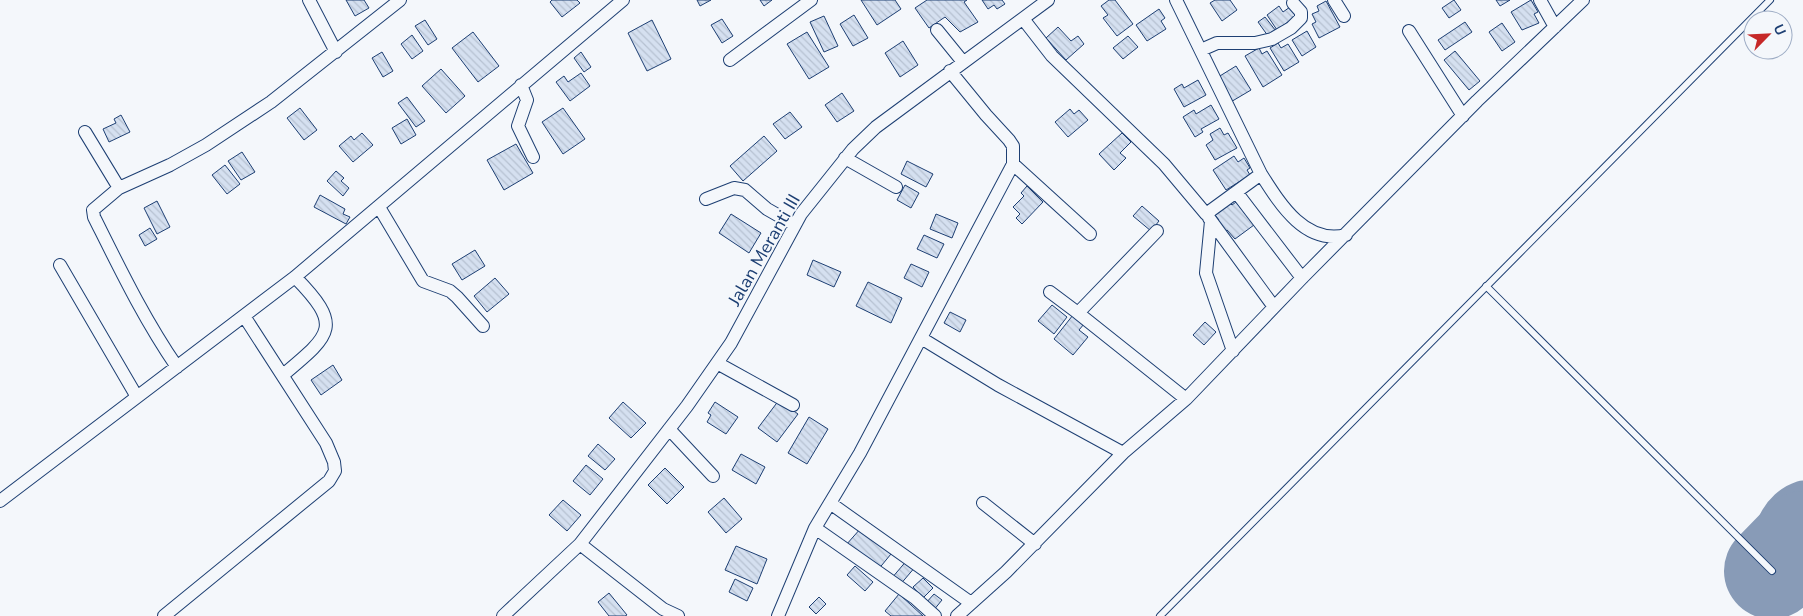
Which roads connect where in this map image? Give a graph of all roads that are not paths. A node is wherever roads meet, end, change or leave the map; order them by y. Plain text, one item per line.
1 (309, 0) edge
2 (400, 0) edge
3 (623, 0) edge
4 (811, 0) edge
5 (1048, 0) edge
6 (1176, 0) edge
7 (1334, 0) edge
8 (1540, 0) edge
9 (1583, 0) edge
10 (1770, 0) edge
11 (1292, 1) edge
12 (1344, 16) dead end
13 (1024, 20) junction
14 (1555, 27) junction
15 (937, 30) dead end
16 (1409, 31) dead end
17 (1201, 50) junction
18 (336, 52) junction
19 (730, 60) dead end
20 (963, 62) junction
21 (950, 71) junction
22 (521, 85) junction
23 (1463, 116) junction
24 (85, 132) dead end
25 (534, 156) dead end
26 (845, 158) junction
27 (1013, 164) junction
28 (1261, 174) junction
29 (896, 187) dead end
30 (119, 188) junction
31 (1236, 193) junction
32 (706, 199) dead end
33 (379, 207) junction
34 (1209, 218) junction
35 (795, 225) junction
36 (1157, 231) dead end
37 (1090, 234) dead end
38 (1346, 235) junction
39 (60, 266) dead end
40 (295, 277) junction
41 (1302, 278) junction
42 (1486, 286) junction
43 (1050, 292) dead end
44 (1274, 307) junction
45 (1078, 313) junction
46 (244, 316) junction
47 (483, 326) dead end
48 (921, 338) junction
49 (1233, 351) junction
50 (717, 363) junction
51 (177, 367) junction
52 (283, 375) junction
53 (138, 397) junction
54 (1186, 399) junction
55 (793, 405) dead end
56 (669, 429) junction
57 (1123, 453) junction
58 (713, 476) dead end
59 (0, 501) edge
60 (830, 502) junction
61 (983, 503) dead end
62 (815, 528) junction
63 (580, 544) junction
64 (1035, 544) junction
65 (1772, 571) dead end
66 (971, 603) junction
67 (662, 613) edge
68 (164, 616) edge
69 (503, 616) edge
70 (678, 616) edge
71 (778, 616) edge
72 (935, 616) edge
73 (956, 616) edge
74 (1160, 616) edge

1 - 18 street
2 - 18 street
3 - 22 street
4 - 19 street
5 - 13 street, Jalan Meranti III
6 - 17 street
7 - 12 street
8 - 14 street
9 - 14 street
10 - 42 lane
11 - 17 street
13 - 20 street, Jalan Meranti III
13 - 34 street
14 - 23 street
15 - 20 street
16 - 23 street
17 - 28 street
18 - 30 street
20 - 21 street, Jalan Meranti III
21 - 26 street, Jalan Meranti III
21 - 27 street
22 - 25 street
22 - 33 street
23 - 38 street
24 - 30 street
26 - 29 street
26 - 35 street, Jalan Meranti III
27 - 37 street
27 - 48 street
28 - 31 street
28 - 38 street
30 - 51 street
31 - 34 street
31 - 41 street
32 - 35 street
33 - 40 street
33 - 47 street
34 - 44 street
34 - 49 street
35 - 50 street, Jalan Meranti III
36 - 45 street
38 - 41 street
39 - 53 street
40 - 46 street
40 - 52 street
41 - 44 street
42 - 65 lane
42 - 74 lane
43 - 45 street
44 - 49 street
45 - 54 street
46 - 51 street
46 - 52 street
48 - 57 street
48 - 60 street
49 - 54 street
50 - 55 street
50 - 56 street, Jalan Meranti III
51 - 53 street
52 - 68 street
53 - 59 street
54 - 57 street
56 - 58 street
56 - 63 street, Jalan Meranti III
57 - 64 street
60 - 62 street
60 - 66 street
61 - 64 street
62 - 71 street
62 - 72 street
63 - 67 street
63 - 69 street, Jalan Meranti III
64 - 66 street
66 - 73 street
67 - 70 street

